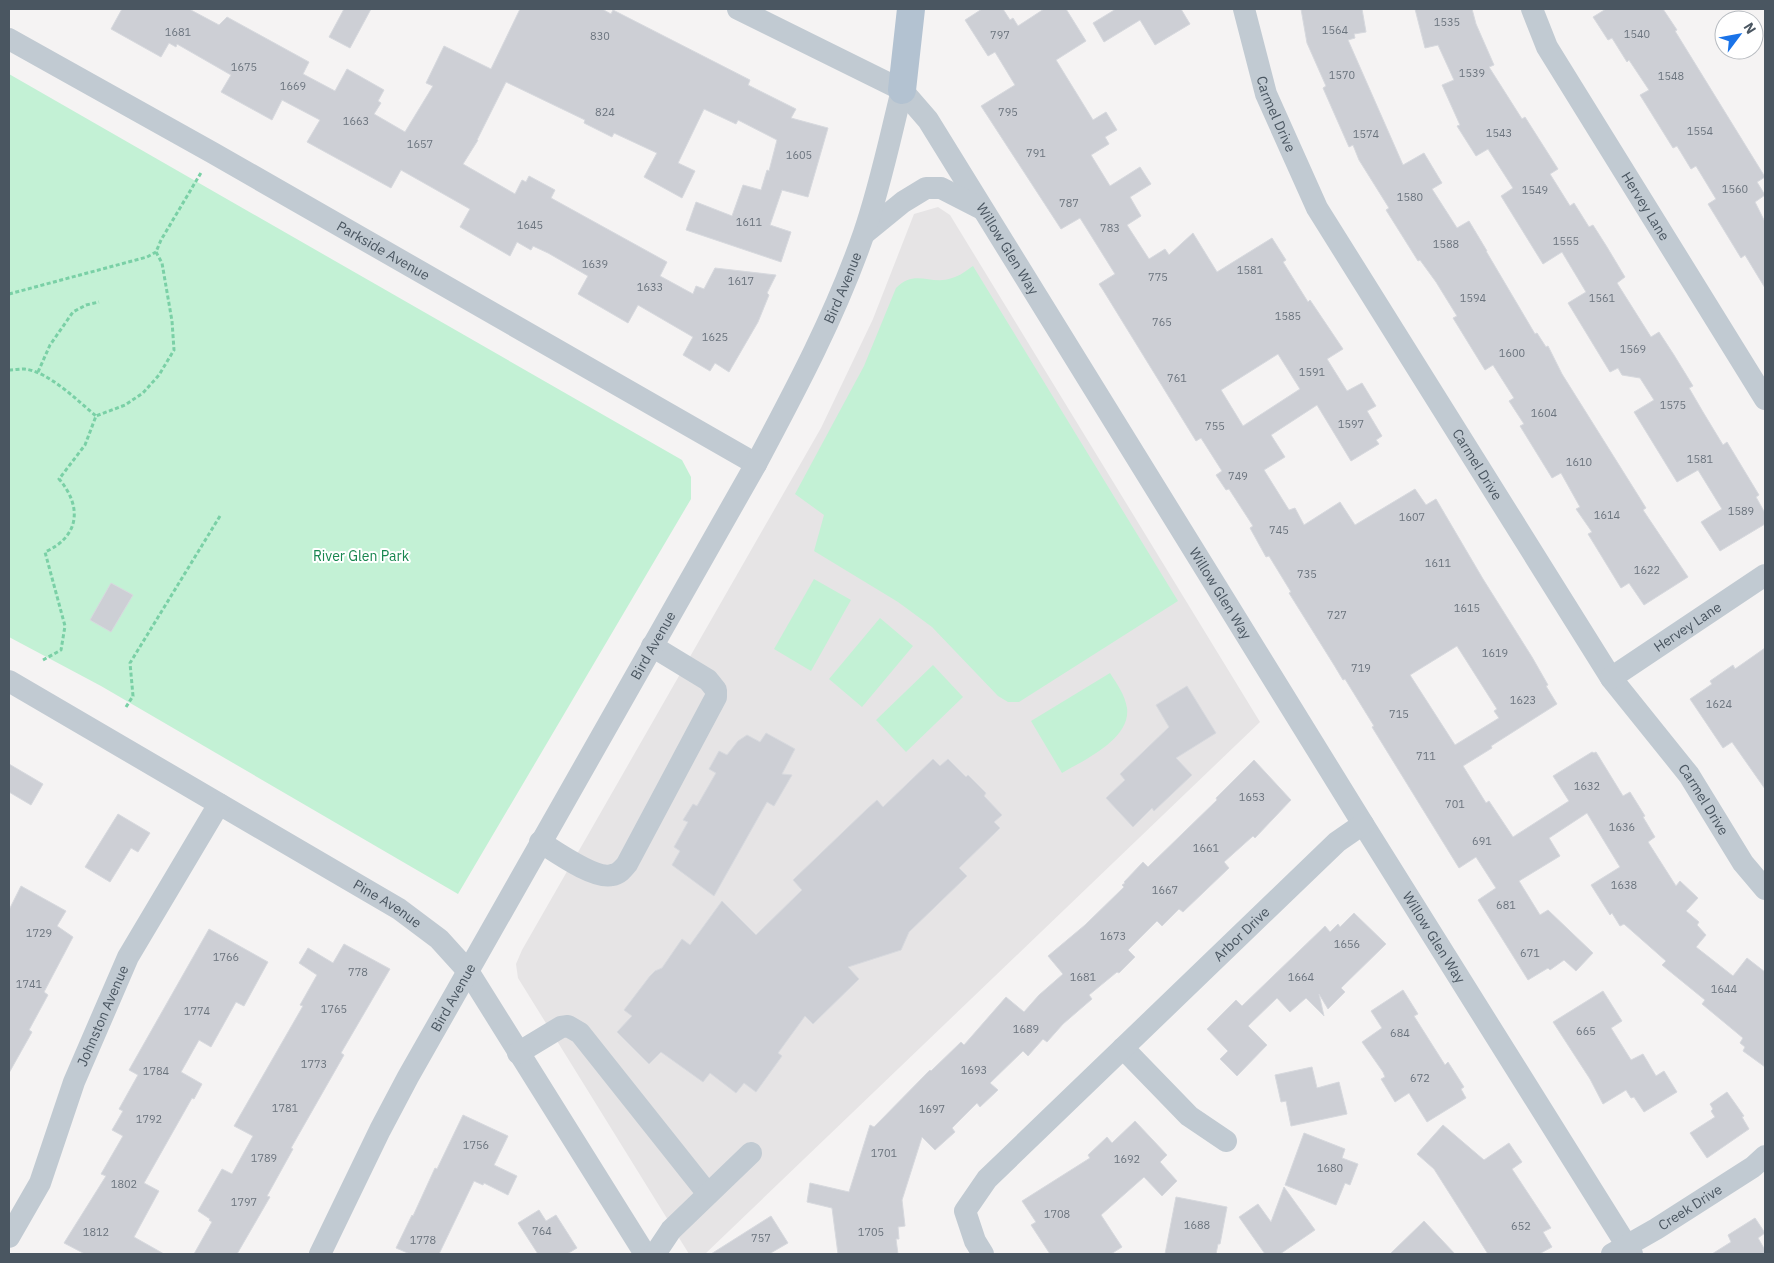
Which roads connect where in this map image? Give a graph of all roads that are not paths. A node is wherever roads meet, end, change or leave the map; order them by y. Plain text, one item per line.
1 (738, 9) edge
2 (910, 9) edge
3 (1244, 9) edge
4 (1532, 9) edge
5 (9, 39) edge
6 (902, 90) junction
7 (983, 209) junction
8 (865, 232) junction
9 (1765, 399) edge
10 (756, 464) junction
11 (1765, 574) edge
12 (652, 646) junction
13 (1611, 678) junction
14 (9, 680) edge
15 (219, 804) junction
16 (1363, 824) junction
17 (540, 842) junction
18 (1765, 889) edge
19 (468, 971) junction
20 (1123, 1048) junction
21 (518, 1053) junction
22 (1226, 1141) dead end
23 (751, 1153) dead end
24 (1765, 1156) edge
25 (708, 1194) junction
26 (9, 1237) edge
27 (1624, 1251) edge
28 (320, 1254) edge
29 (645, 1254) edge
30 (655, 1254) edge
31 (983, 1254) edge

1 - 6 street, Willow Glen Way
2 - 6 main road, Bird Avenue
3 - 13 street, Carmel Drive
4 - 9 street, Hervey Lane
5 - 10 street, Parkside Avenue
6 - 7 street, Willow Glen Way
6 - 8 street, Bird Avenue
7 - 8 street
7 - 16 street, Willow Glen Way
8 - 10 street, Bird Avenue
10 - 12 street, Bird Avenue
11 - 13 street, Hervey Lane
12 - 17 street, Bird Avenue
12 - 17 street
13 - 18 street, Carmel Drive
14 - 15 street, Pine Avenue
15 - 19 street, Pine Avenue
15 - 26 street, Johnston Avenue
16 - 20 street, Arbor Drive
16 - 27 street, Willow Glen Way
17 - 19 street, Bird Avenue
19 - 21 street, Pine Avenue
19 - 28 street, Bird Avenue
20 - 22 street
20 - 31 street, Arbor Drive
21 - 25 street
21 - 29 street, Pine Avenue
23 - 25 street
24 - 27 street, Creek Drive
25 - 30 street

